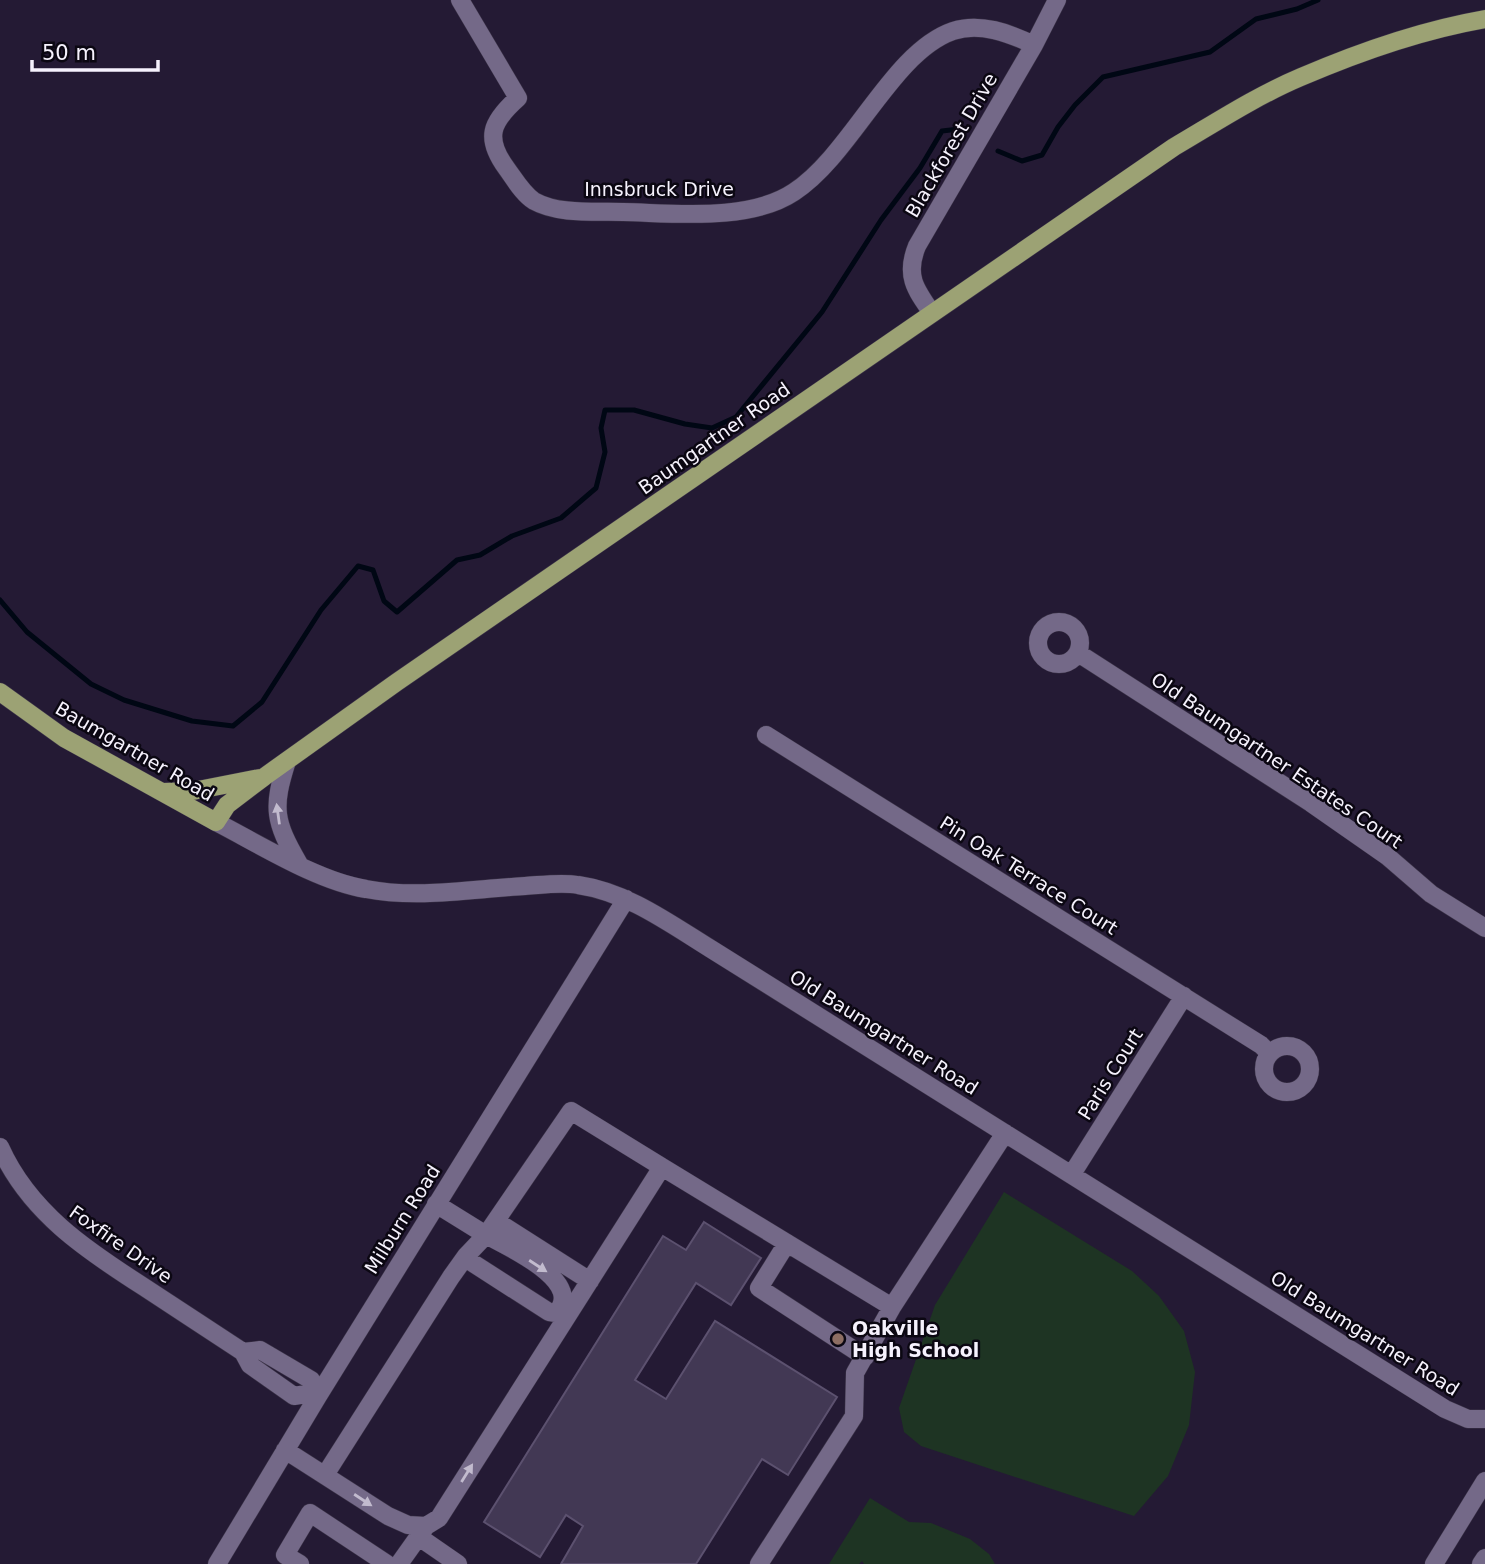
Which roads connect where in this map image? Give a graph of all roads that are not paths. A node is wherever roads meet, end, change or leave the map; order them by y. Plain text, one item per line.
1 (460, 0) edge
2 (1057, 0) edge
3 (1485, 19) edge
4 (1034, 45) junction
5 (932, 313) junction
6 (1078, 653) dead end
7 (0, 692) edge
8 (766, 735) dead end
9 (287, 761) junction
10 (264, 777) junction
11 (161, 792) junction
12 (216, 822) junction
13 (299, 864) junction
14 (626, 899) junction
15 (1485, 928) edge
16 (1184, 996) junction
17 (1269, 1053) dead end
18 (1005, 1133) junction
19 (0, 1147) edge
20 (662, 1167) junction
21 (5, 1174) edge
22 (1072, 1174) junction
23 (436, 1204) junction
24 (491, 1228) junction
25 (787, 1243) junction
26 (465, 1258) junction
27 (590, 1281) junction
28 (892, 1307) junction
29 (864, 1357) junction
30 (315, 1394) junction
31 (1485, 1419) edge
32 (285, 1450) junction
33 (325, 1475) junction
34 (1485, 1481) edge
35 (423, 1531) junction
36 (1485, 1558) edge
37 (217, 1564) edge
38 (300, 1564) edge
39 (387, 1564) edge
40 (399, 1564) edge
41 (458, 1564) edge
42 (759, 1564) edge
43 (1434, 1564) edge
44 (1480, 1564) edge

1 - 4 street, Innsbruck Drive
2 - 4 street, Blackforest Drive
3 - 5 main road, Baumgartner Road
4 - 5 street, Blackforest Drive
5 - 9 main road, Baumgartner Road
6 - 15 street, Old Baumgartner Estates Court
7 - 11 main road, Baumgartner Road
8 - 16 street, Pin Oak Terrace Court
9 - 10 main road, Baumgartner Road
13 -> 9 street
10 - 11 main road
10 - 12 main road, Baumgartner Road
11 - 12 main road, Baumgartner Road
12 - 13 street, Old Baumgartner Road
13 - 14 street, Old Baumgartner Road
14 - 18 street, Old Baumgartner Road
14 - 23 street, Milburn Road
16 - 17 street, Pin Oak Terrace Court
16 - 22 street, Paris Court
18 - 22 street, Old Baumgartner Road
18 - 28 street
19 - 21 street, Foxfire Drive
20 - 24 street
20 - 25 street
20 - 27 street
21 - 30 street, Foxfire Drive
22 - 31 street, Old Baumgartner Road
23 - 24 street
23 - 30 street, Milburn Road
24 - 26 street
24 -> 26 street
24 - 27 street
25 - 28 street
25 - 29 street
26 - 33 street
35 -> 27 street
28 - 29 street
29 - 42 street
30 - 32 street, Milburn Road
32 - 33 street
32 - 37 street, Milburn Road
33 -> 35 street
34 - 43 street
35 - 40 street
35 - 41 street
36 - 44 street
38 - 39 street

